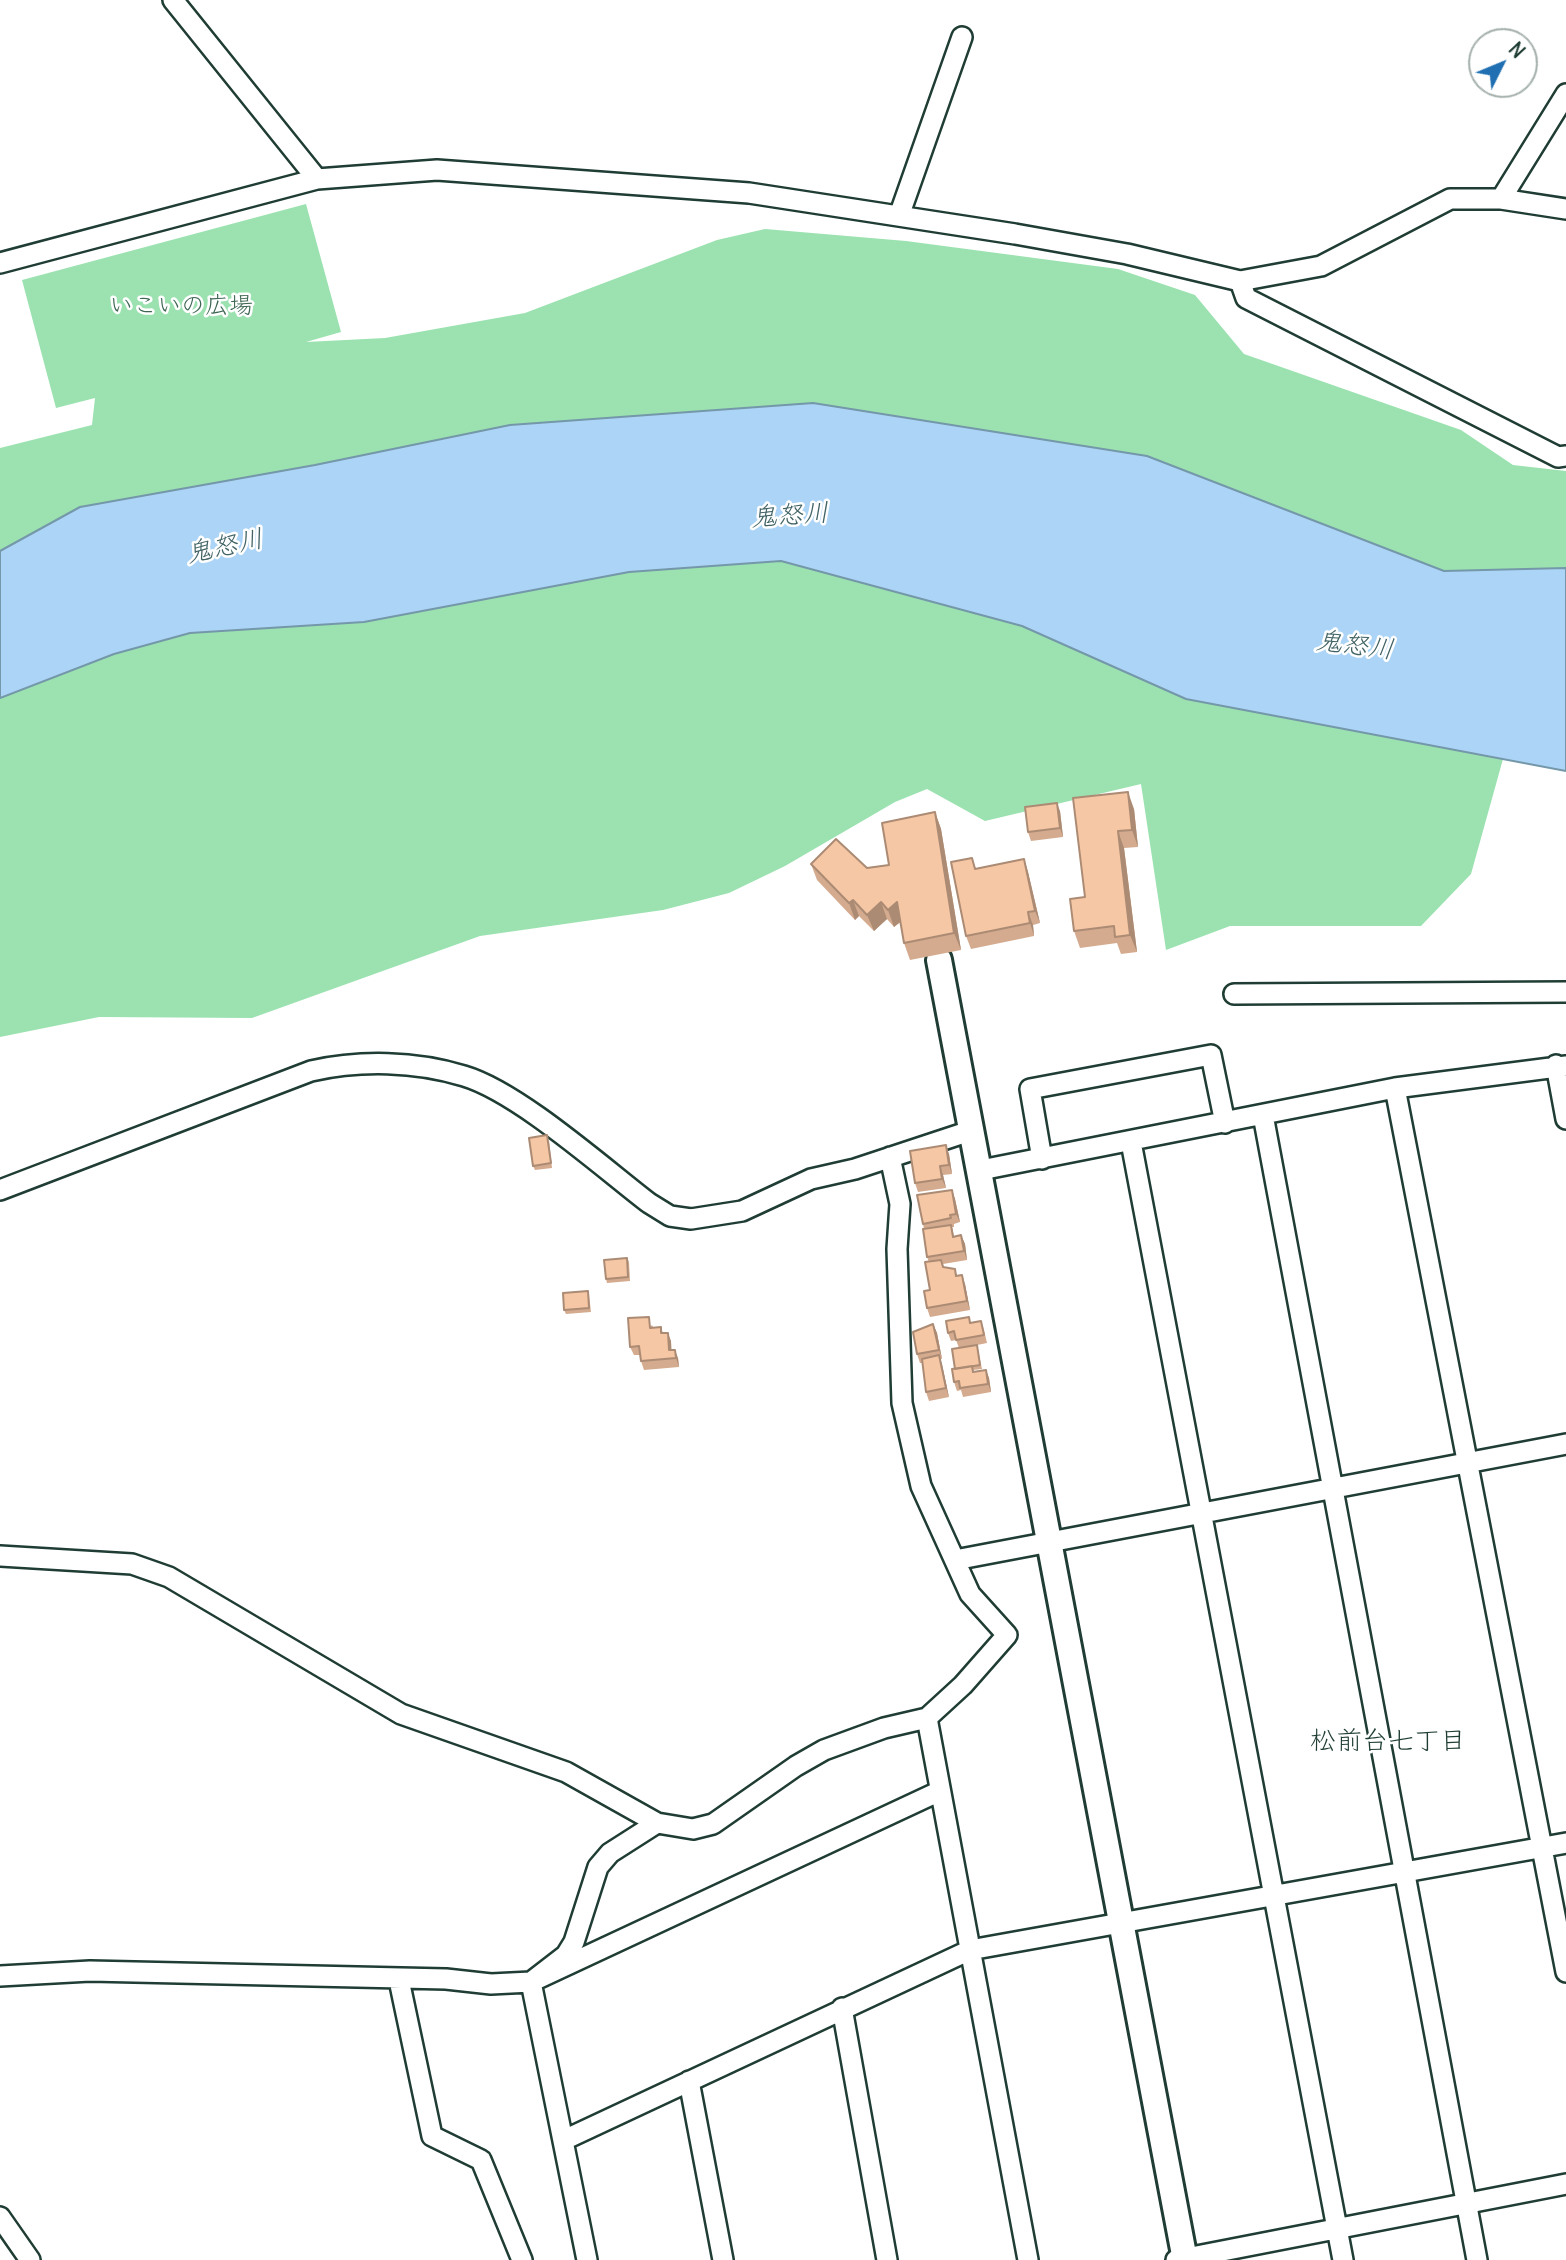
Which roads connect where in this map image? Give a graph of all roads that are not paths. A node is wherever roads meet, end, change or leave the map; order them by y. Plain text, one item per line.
1 (173, 0) edge
2 (962, 37) dead end
3 (1566, 94) edge
4 (317, 179) junction
5 (1501, 198) junction
6 (1566, 209) edge
7 (899, 216) junction
8 (0, 263) edge
9 (1240, 281) junction
10 (1566, 456) edge
11 (939, 960) dead end
12 (1566, 992) edge
13 (1234, 994) dead end
14 (1561, 1066) edge
15 (1395, 1088) junction
16 (1263, 1115) junction
17 (1566, 1119) edge
18 (1225, 1123) junction
19 (973, 1130) junction
20 (1131, 1142) junction
21 (890, 1157) junction
22 (1042, 1159) junction
23 (981, 1170) junction
24 (0, 1190) edge
25 (1566, 1444) edge
26 (1468, 1463) junction
27 (1333, 1488) junction
28 (1202, 1513) junction
29 (1049, 1542) junction
30 (0, 1556) edge
31 (955, 1560) junction
32 (927, 1718) junction
33 (940, 1791) junction
34 (657, 1823) junction
35 (1566, 1843) edge
36 (1542, 1847) junction
37 (1404, 1871) junction
38 (1273, 1894) junction
39 (1122, 1921) junction
40 (970, 1950) junction
41 (1566, 1972) edge
42 (0, 1976) edge
43 (399, 1980) junction
44 (531, 1982) junction
45 (842, 2008) junction
46 (690, 2081) junction
47 (564, 2140) junction
48 (1566, 2184) edge
49 (1466, 2203) junction
50 (0, 2217) edge
51 (1337, 2229) junction
52 (1182, 2259) edge
53 (30, 2260) edge
54 (522, 2260) edge
55 (587, 2260) edge
56 (723, 2260) edge
57 (887, 2260) edge
58 (1028, 2260) edge
59 (1343, 2260) edge
60 (1477, 2260) edge

1 - 4 street
2 - 7 street
3 - 5 street
4 - 7 street
4 - 8 street
5 - 6 street
5 - 9 street
7 - 9 street
9 - 10 street
11 - 19 street
12 - 13 street
14 - 15 street
14 - 17 street
15 - 16 street
15 - 26 street
16 - 18 street
16 - 27 street
18 - 20 street
18 - 22 street
19 - 21 street
19 - 23 street
20 - 22 street
20 - 28 street
21 - 24 street
21 - 31 street
22 - 23 street
23 - 29 street
25 - 26 street
26 - 27 street
26 - 36 street
27 - 28 street
27 - 37 street
28 - 29 street
28 - 38 street
29 - 31 street
29 - 39 street
30 - 34 street
31 - 32 street
32 - 33 street
32 - 34 street
33 - 40 street
33 - 44 street
34 - 44 street
35 - 36 street
36 - 37 street
36 - 41 street
37 - 38 street
37 - 49 street
38 - 39 street
38 - 51 street
39 - 40 street
39 - 52 street
40 - 45 street
40 - 58 street
42 - 43 street
43 - 44 street
43 - 54 street
44 - 47 street
45 - 46 street
45 - 57 street
46 - 47 street
46 - 56 street
47 - 55 street
48 - 49 street
49 - 51 street
49 - 60 street
50 - 53 street
51 - 52 street
51 - 59 street

